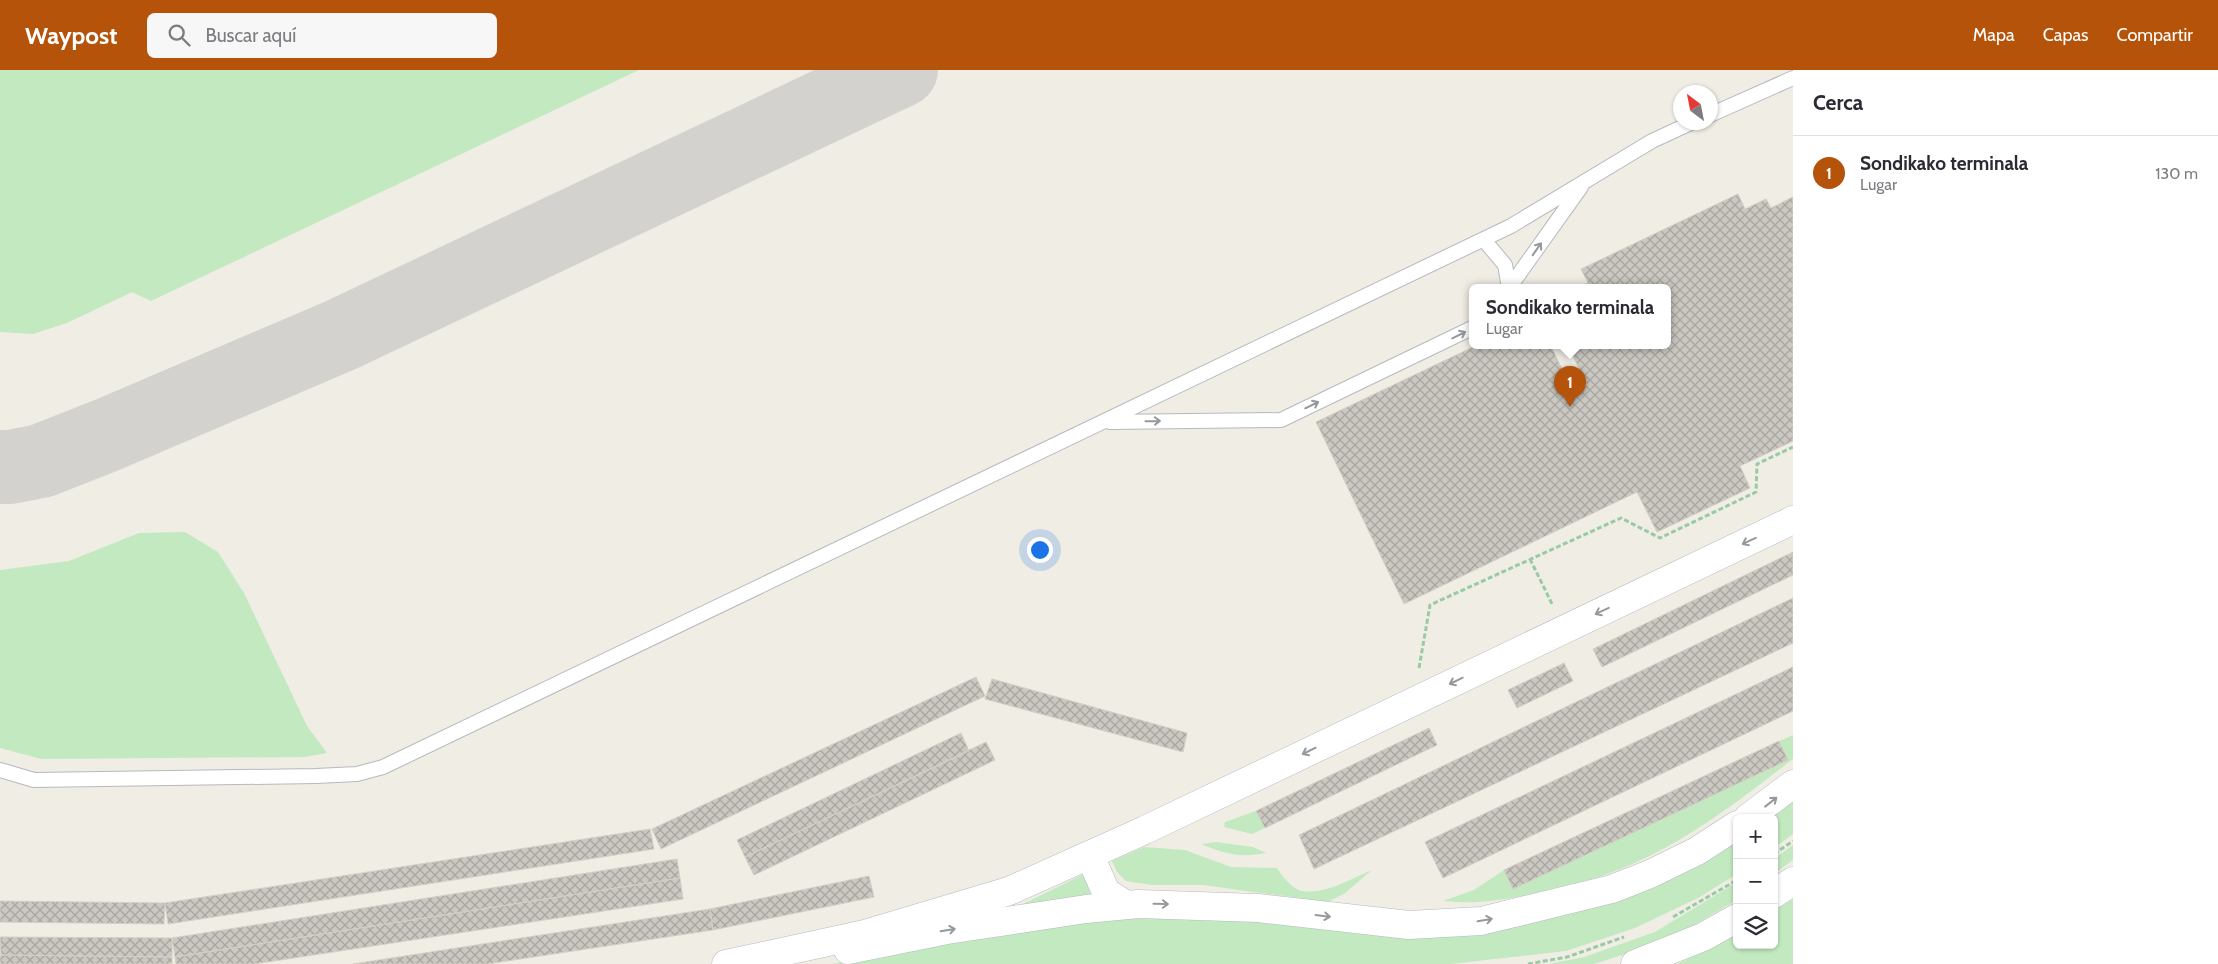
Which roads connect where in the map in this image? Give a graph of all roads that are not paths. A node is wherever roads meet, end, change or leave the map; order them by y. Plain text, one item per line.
1 (1793, 78) edge
2 (1718, 111) edge
3 (1676, 130) edge
4 (1585, 181) junction
5 (1484, 240) junction
6 (1508, 284) edge
7 (1512, 284) edge
8 (1469, 329) edge
9 (1104, 422) junction
10 (1793, 520) edge
11 (0, 770) edge
12 (1793, 784) edge
13 (1753, 814) edge
14 (1733, 828) edge
15 (1090, 856) junction
16 (1793, 881) edge
17 (1778, 891) edge
18 (1126, 905) junction
19 (1733, 920) edge
20 (726, 964) edge
21 (780, 964) edge
22 (1636, 964) edge

1 - 2 lane
3 - 4 lane
4 - 5 lane
7 -> 4 lane
5 - 6 lane
5 - 9 lane
9 -> 8 lane
9 - 11 lane
10 -> 15 street
13 -> 12 street
18 -> 14 street
15 - 18 street
15 - 20 street
16 - 17 street
21 -> 18 street
19 - 22 street

